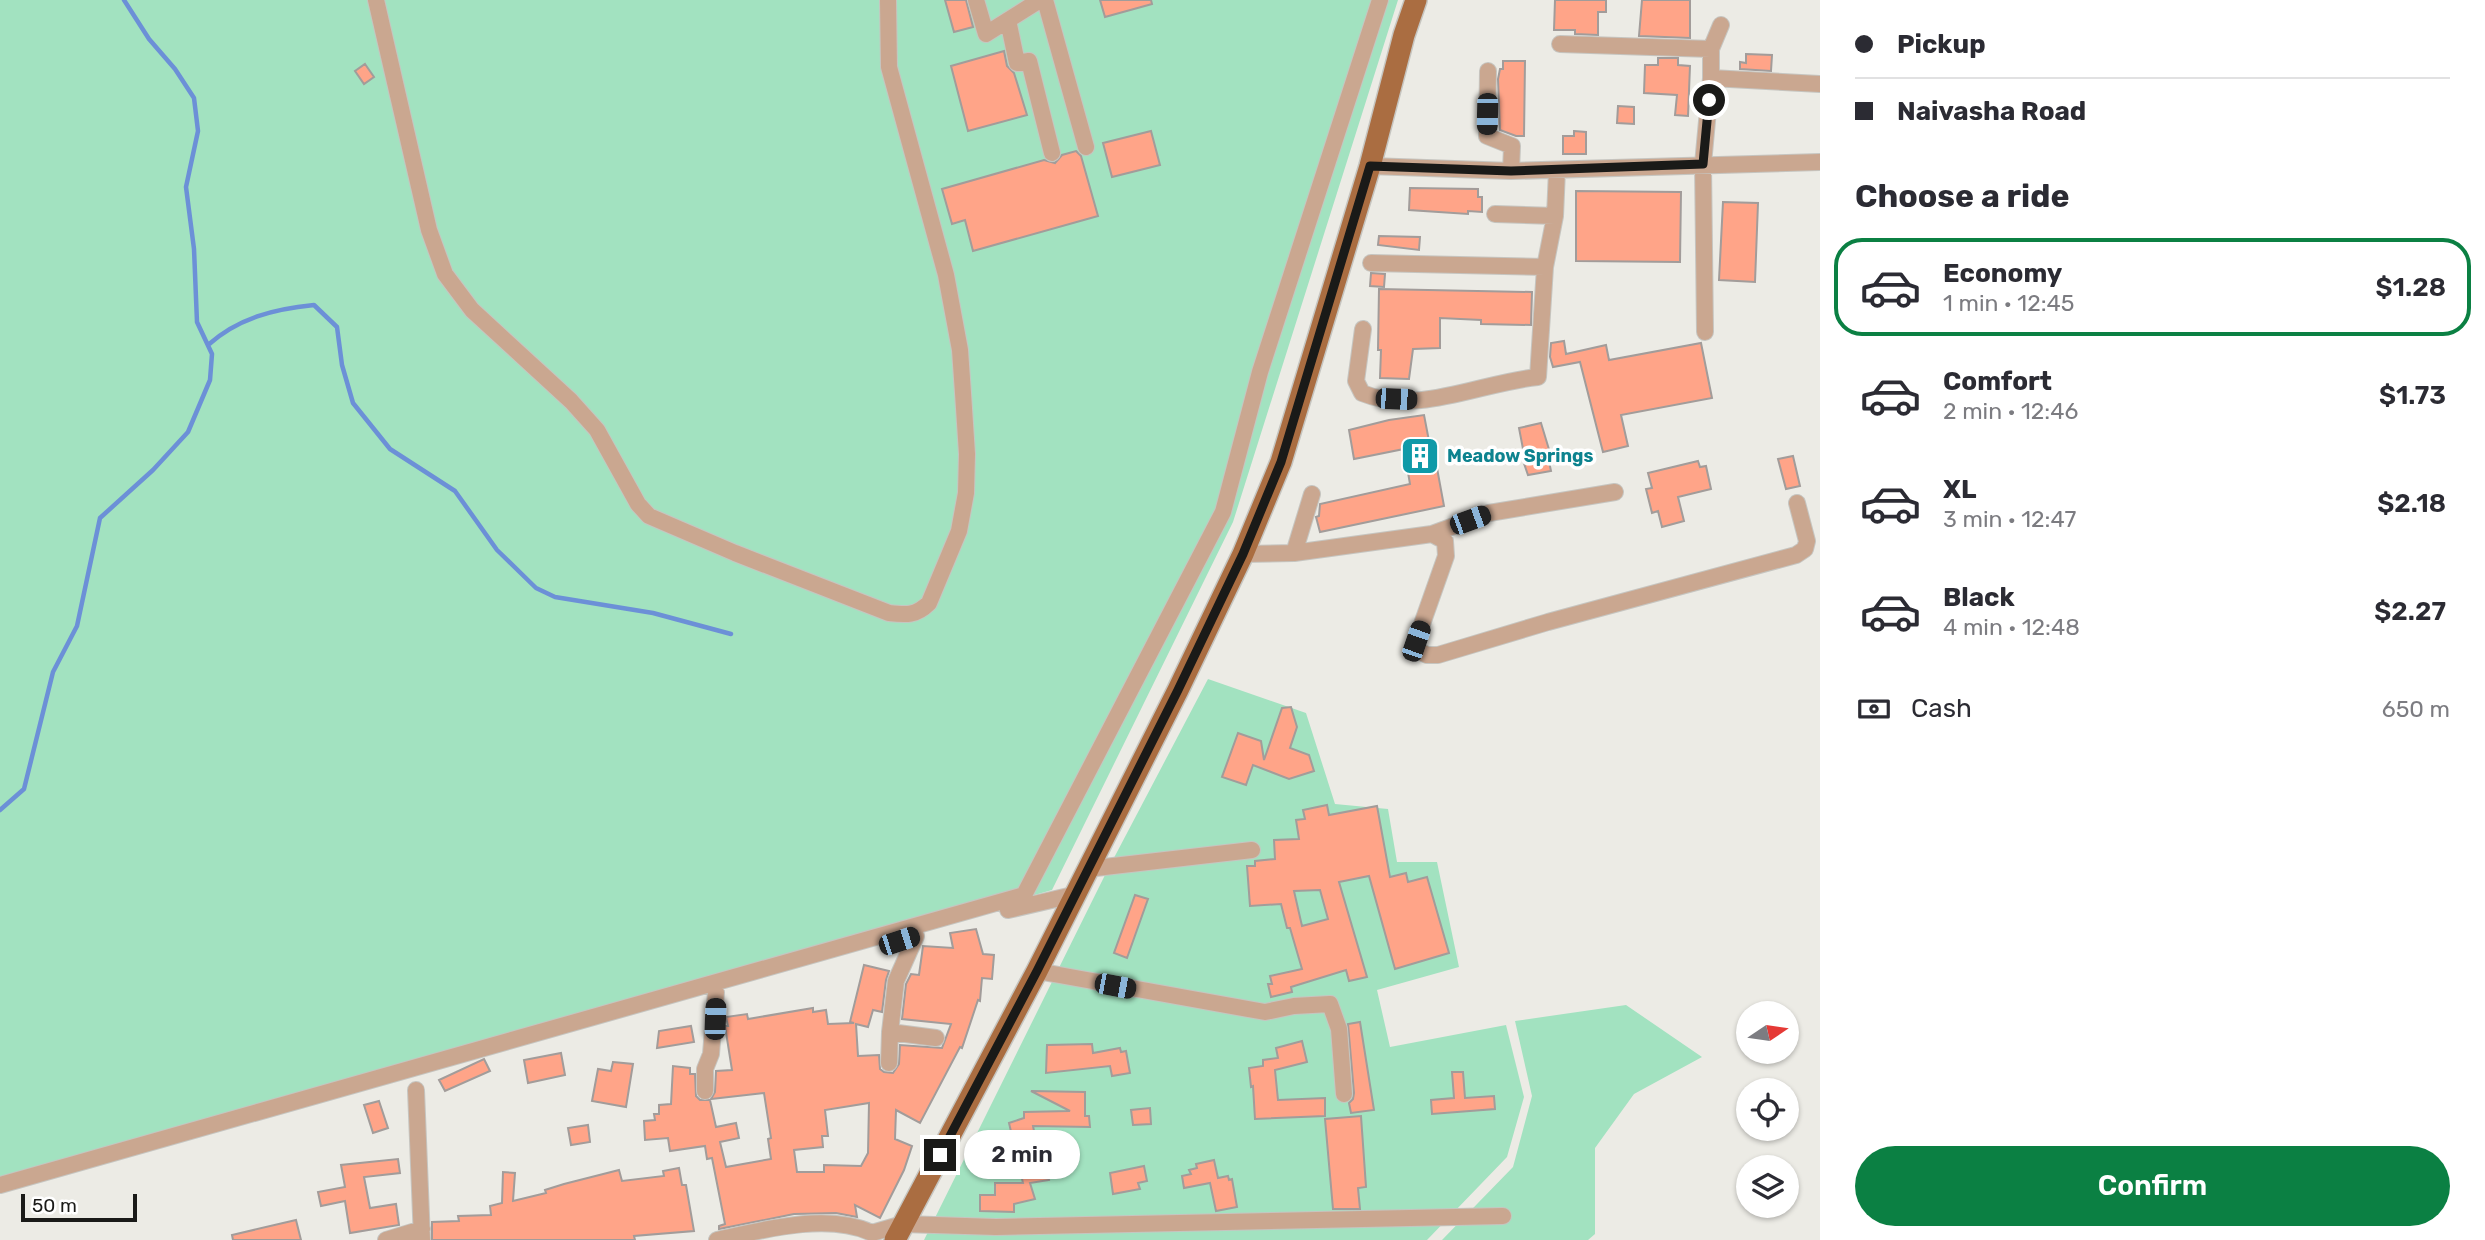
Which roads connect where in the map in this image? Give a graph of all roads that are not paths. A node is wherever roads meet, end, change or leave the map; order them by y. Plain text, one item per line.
1 (376, 0) edge
2 (888, 0) edge
3 (976, 0) edge
4 (1042, 0) edge
5 (1380, 0) edge
6 (1416, 0) edge
7 (1008, 20) junction
8 (1721, 26) dead end
9 (1560, 44) dead end
10 (1711, 49) junction
11 (1488, 71) dead end
12 (1711, 78) junction
13 (1820, 83) edge
14 (1086, 147) dead end
15 (1052, 153) dead end
16 (1820, 162) edge
17 (1703, 164) junction
18 (1370, 166) junction
19 (1557, 170) junction
20 (1511, 171) junction
21 (1495, 214) dead end
22 (1556, 216) junction
23 (1371, 263) dead end
24 (1545, 267) junction
25 (1363, 329) dead end
26 (1705, 332) dead end
27 (1615, 492) dead end
28 (1312, 494) dead end
29 (1797, 503) dead end
30 (1432, 534) junction
31 (1294, 553) junction
32 (1243, 554) junction
33 (1252, 850) dead end
34 (1087, 869) junction
35 (1073, 895) junction
36 (916, 936) junction
37 (1037, 971) junction
38 (716, 992) junction
39 (890, 1032) junction
40 (936, 1038) dead end
41 (537, 1044) dead end
42 (889, 1063) dead end
43 (416, 1090) dead end
44 (705, 1091) dead end
45 (1344, 1094) dead end
46 (0, 1185) edge
47 (1503, 1216) dead end
48 (899, 1232) edge
49 (422, 1234) edge
50 (386, 1240) edge
51 (717, 1240) edge

1 - 2 street
3 - 7 street
4 - 7 street
4 - 14 street
5 - 46 street
6 - 18 main road
7 - 15 street
8 - 10 street
9 - 10 street
10 - 12 street
11 - 20 street
12 - 13 street
12 - 17 street
16 - 17 street
17 - 19 street
17 - 26 street
18 - 20 street
18 - 32 main road
19 - 20 street
19 - 22 street
21 - 22 street
22 - 24 street
23 - 24 street
24 - 25 street
27 - 30 street
28 - 31 street
29 - 30 street
30 - 31 street
31 - 32 street
32 - 34 main road
33 - 34 street
34 - 35 main road
35 - 36 street
35 - 37 main road
36 - 38 street
36 - 39 street
37 - 45 street
37 - 48 main road
38 - 41 street
38 - 44 street
39 - 40 street
39 - 42 street
43 - 49 street
47 - 48 street
48 - 51 street
49 - 50 street

